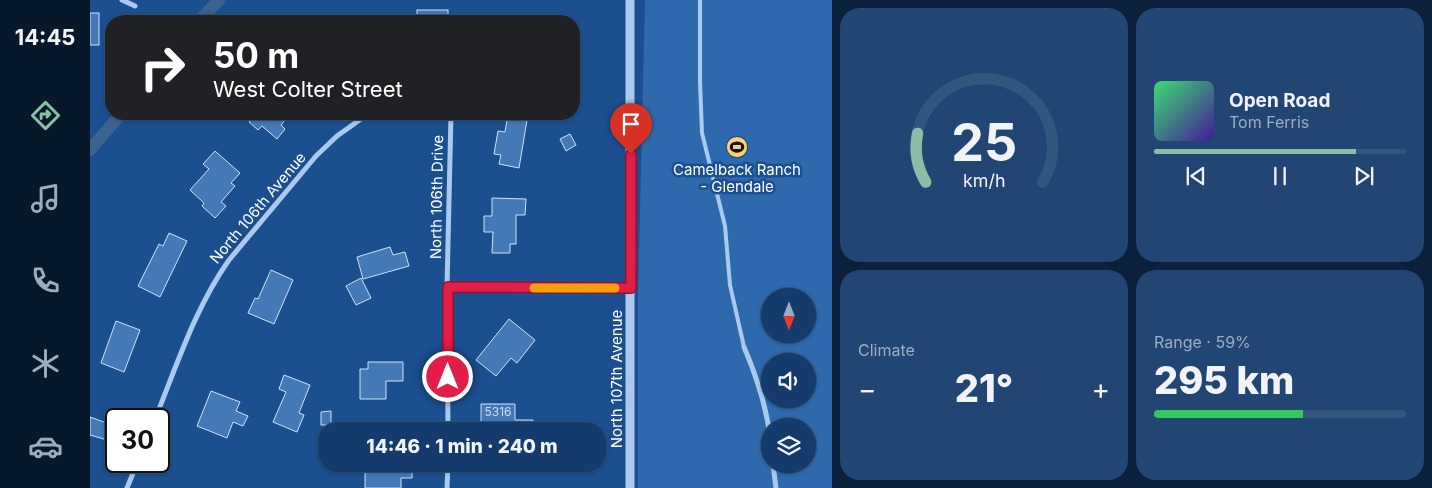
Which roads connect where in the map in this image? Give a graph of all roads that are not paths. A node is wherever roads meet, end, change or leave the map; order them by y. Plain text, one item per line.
1 (122, 0) edge
2 (630, 0) edge
3 (700, 0) edge
4 (135, 6) dead end
5 (360, 120) edge
6 (450, 120) edge
7 (448, 287) junction
8 (631, 288) junction
9 (744, 347) joint
10 (160, 408) edge
11 (768, 418) edge
12 (448, 422) edge
13 (448, 472) edge
14 (133, 473) edge
15 (774, 473) edge
16 (127, 488) edge
17 (447, 488) edge
18 (630, 488) edge
19 (776, 488) edge

1 - 4 street
2 - 8 street, North 107th Avenue
3 - 9 lane
5 - 10 street, North 106th Avenue
6 - 7 street, North 106th Drive
7 - 8 street
7 - 12 street, North 106th Drive
8 - 18 street, North 107th Avenue
9 - 11 street
13 - 17 street
14 - 16 street
15 - 19 street

